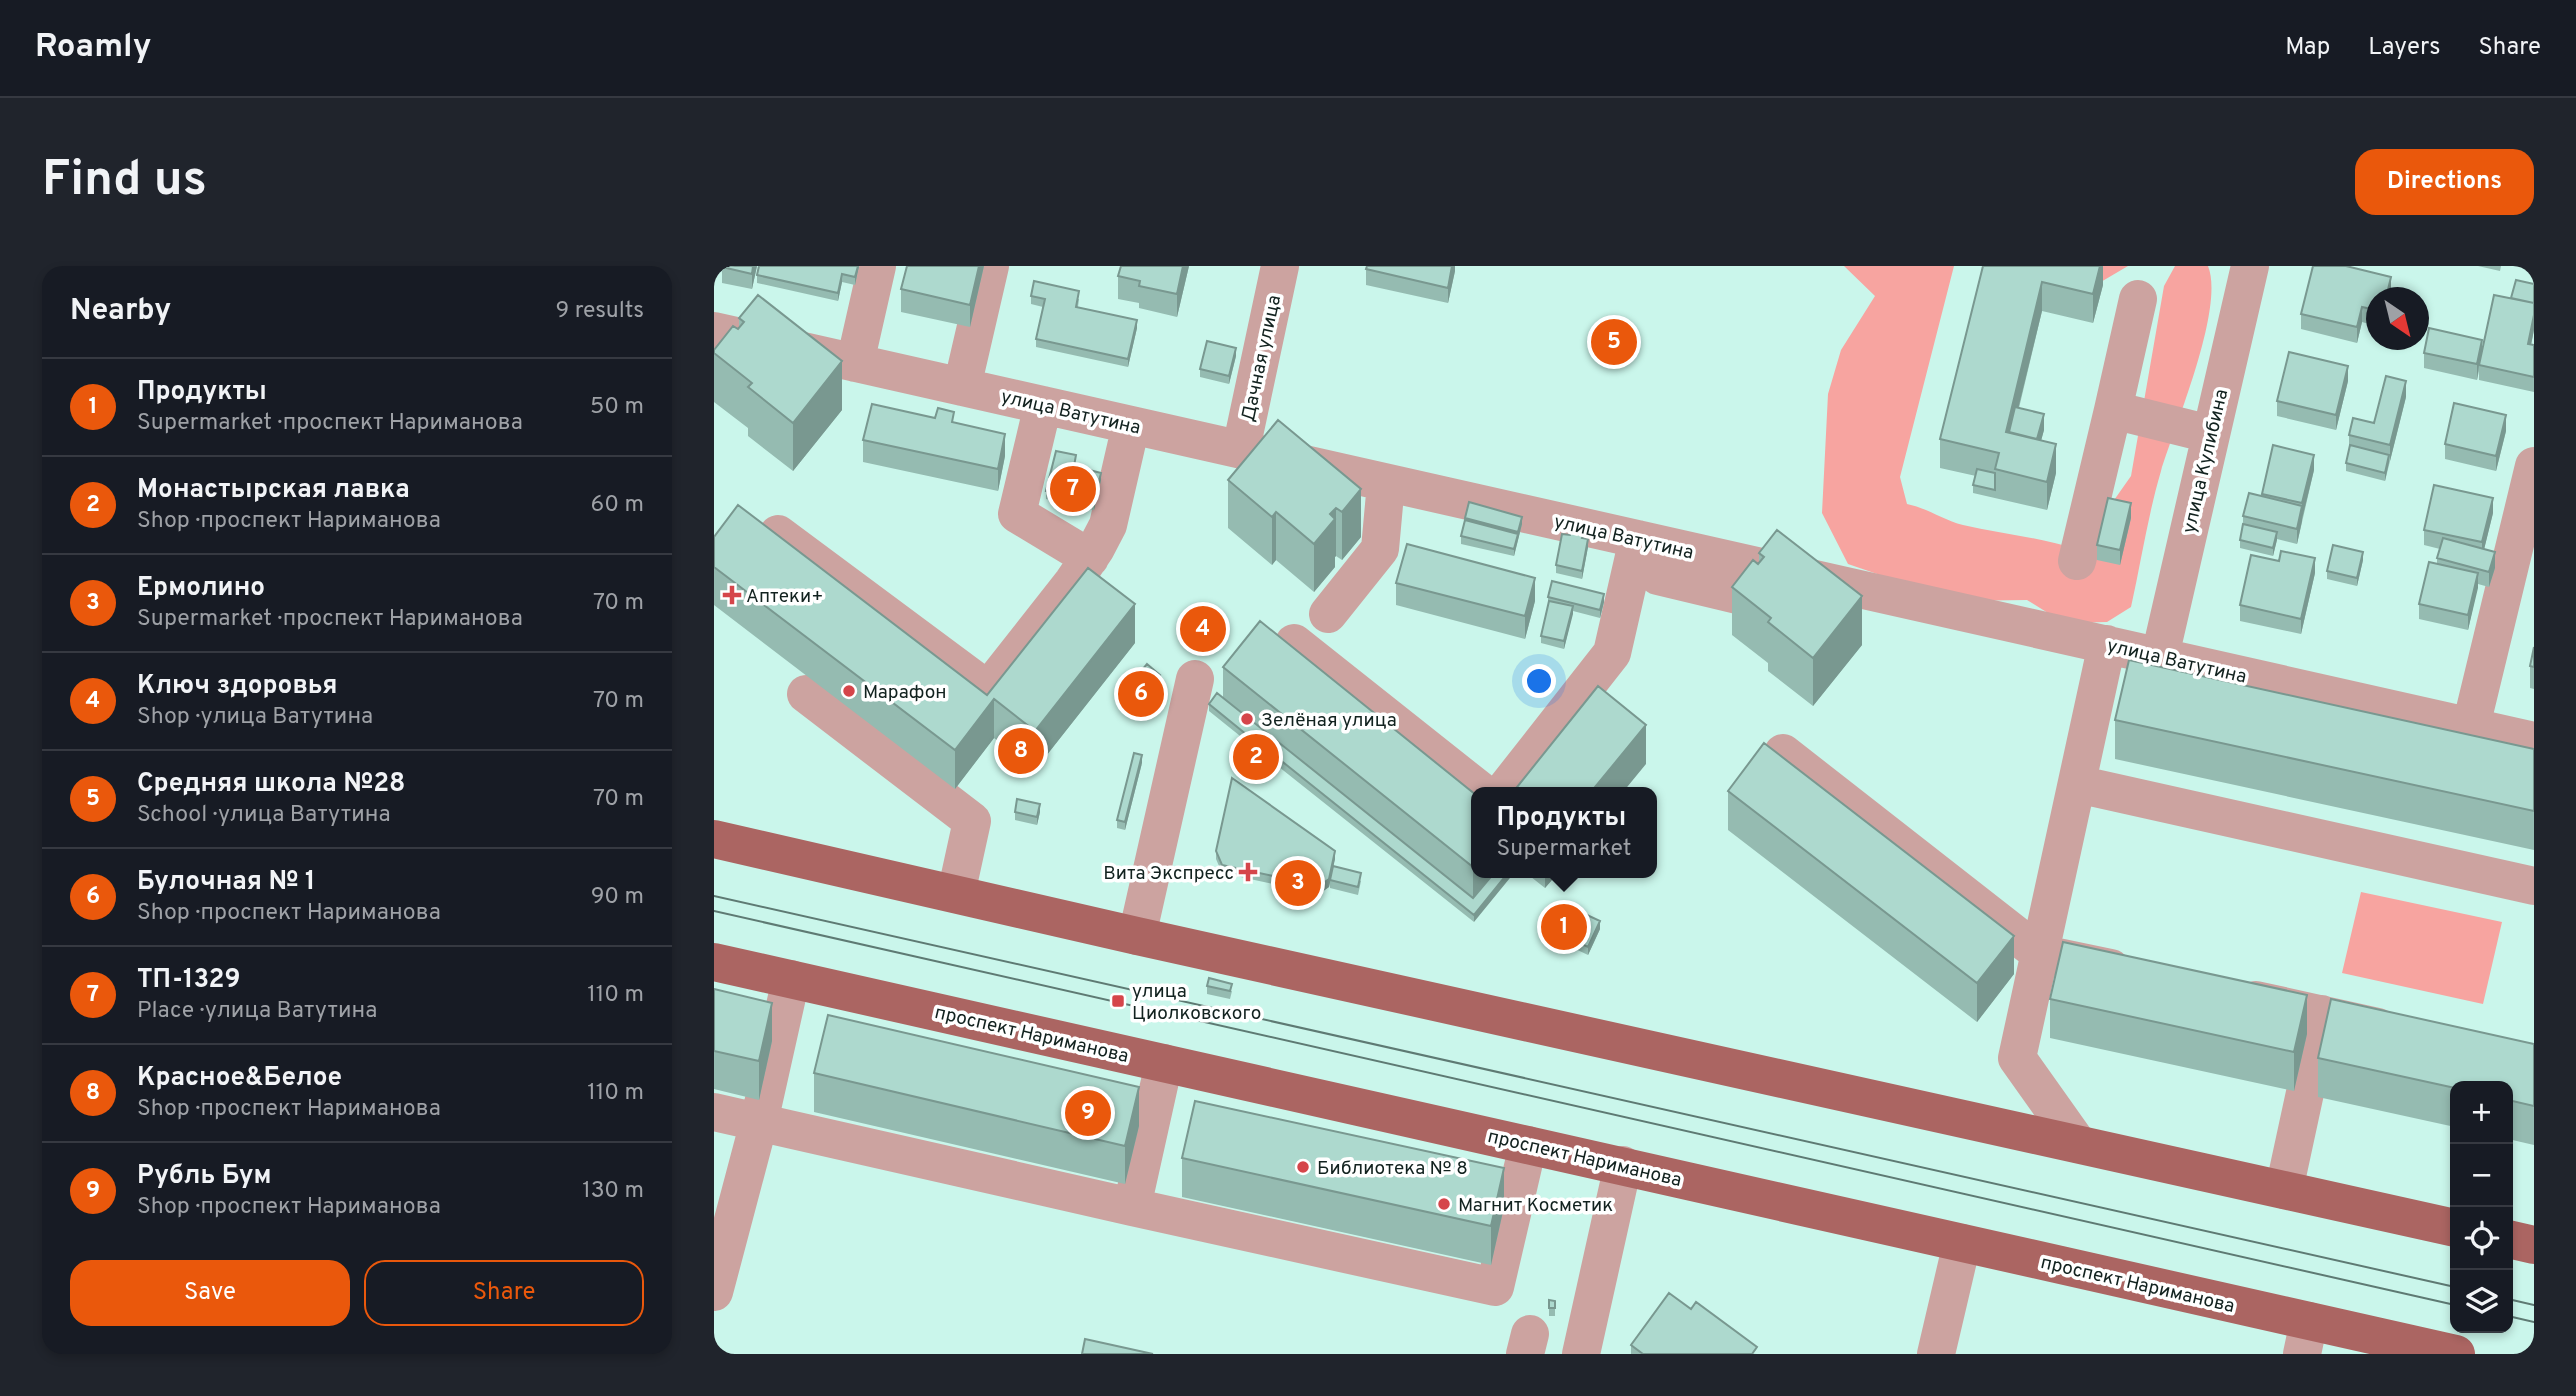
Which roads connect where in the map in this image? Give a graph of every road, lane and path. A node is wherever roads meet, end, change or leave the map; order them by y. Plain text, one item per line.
1 (877, 266) edge
2 (990, 266) edge
3 (1280, 266) edge
4 (2250, 266) edge
5 (2138, 299) dead end
6 (714, 331) edge
7 (855, 363) junction
8 (962, 387) junction
9 (1043, 405) junction
10 (2113, 410) junction
11 (1131, 425) junction
12 (2210, 434) junction
13 (1241, 449) junction
14 (2534, 466) edge
15 (1386, 482) junction
16 (778, 534) edge
17 (1637, 539) junction
18 (1090, 558) junction
19 (2077, 561) dead end
20 (1773, 569) junction
21 (1658, 576) dead end
22 (1328, 614) dead end
23 (1294, 643) dead end
24 (2107, 644) junction
25 (2160, 656) junction
26 (1195, 679) dead end
27 (806, 694) dead end
28 (2471, 726) junction
29 (2534, 741) edge
30 (1783, 753) dead end
31 (2077, 784) junction
32 (1476, 787) edge
33 (1507, 787) edge
34 (714, 839) edge
35 (2534, 886) edge
36 (956, 894) junction
37 (1137, 936) junction
38 (2039, 953) junction
39 (714, 962) edge
40 (2148, 976) edge
41 (791, 979) junction
42 (2216, 991) edge
43 (2322, 1014) junction
44 (2415, 1035) edge
45 (1164, 1063) junction
46 (714, 1112) edge
47 (759, 1122) junction
48 (2078, 1144) junction
49 (1528, 1145) junction
50 (1623, 1166) junction
51 (2284, 1190) junction
52 (1132, 1207) junction
53 (2450, 1227) edge
54 (2513, 1240) edge
55 (1962, 1243) junction
56 (2534, 1245) edge
57 (714, 1292) edge
58 (2305, 1338) edge
59 (1581, 1354) edge
60 (1936, 1354) edge
61 (2456, 1354) edge

1 - 7 street
2 - 8 street
3 - 13 street, Дачная улица
4 - 12 street, улица Кулибина
5 - 10 street
6 - 7 street, улица Ватутина
7 - 8 street, улица Ватутина
8 - 9 street, улица Ватутина
9 - 11 street, улица Ватутина
9 - 18 street
10 - 12 street
10 - 19 street
11 - 13 street, улица Ватутина
11 - 18 street
12 - 25 street, улица Кулибина
13 - 15 street, улица Ватутина
14 - 28 street
15 - 17 street, улица Ватутина
15 - 22 street
16 - 18 street
17 - 20 street, улица Ватутина
17 - 33 street
20 - 21 street
20 - 24 street, улица Ватутина
23 - 32 street
24 - 25 street, улица Ватутина
24 - 31 street
25 - 28 street, улица Ватутина
26 - 37 street
27 - 36 street
28 - 29 street, улица Ватутина
30 - 38 street
31 - 35 street
31 - 38 street
34 - 36 main road
36 - 37 main road
37 - 48 main road
38 - 40 street
38 - 48 street
39 - 41 main road, проспект Нариманова
41 - 45 main road, проспект Нариманова
41 - 47 street
42 - 43 street
43 - 44 street
43 - 51 street
45 - 49 main road, проспект Нариманова
45 - 52 street
46 - 47 street
47 - 52 street
47 - 57 street
48 - 51 main road
49 - 50 main road, проспект Нариманова
49 - 52 street
50 - 55 main road, проспект Нариманова
50 - 59 street
51 - 53 main road
54 - 56 main road
55 - 58 main road, проспект Нариманова
55 - 60 street
58 - 61 main road, проспект Нариманова

